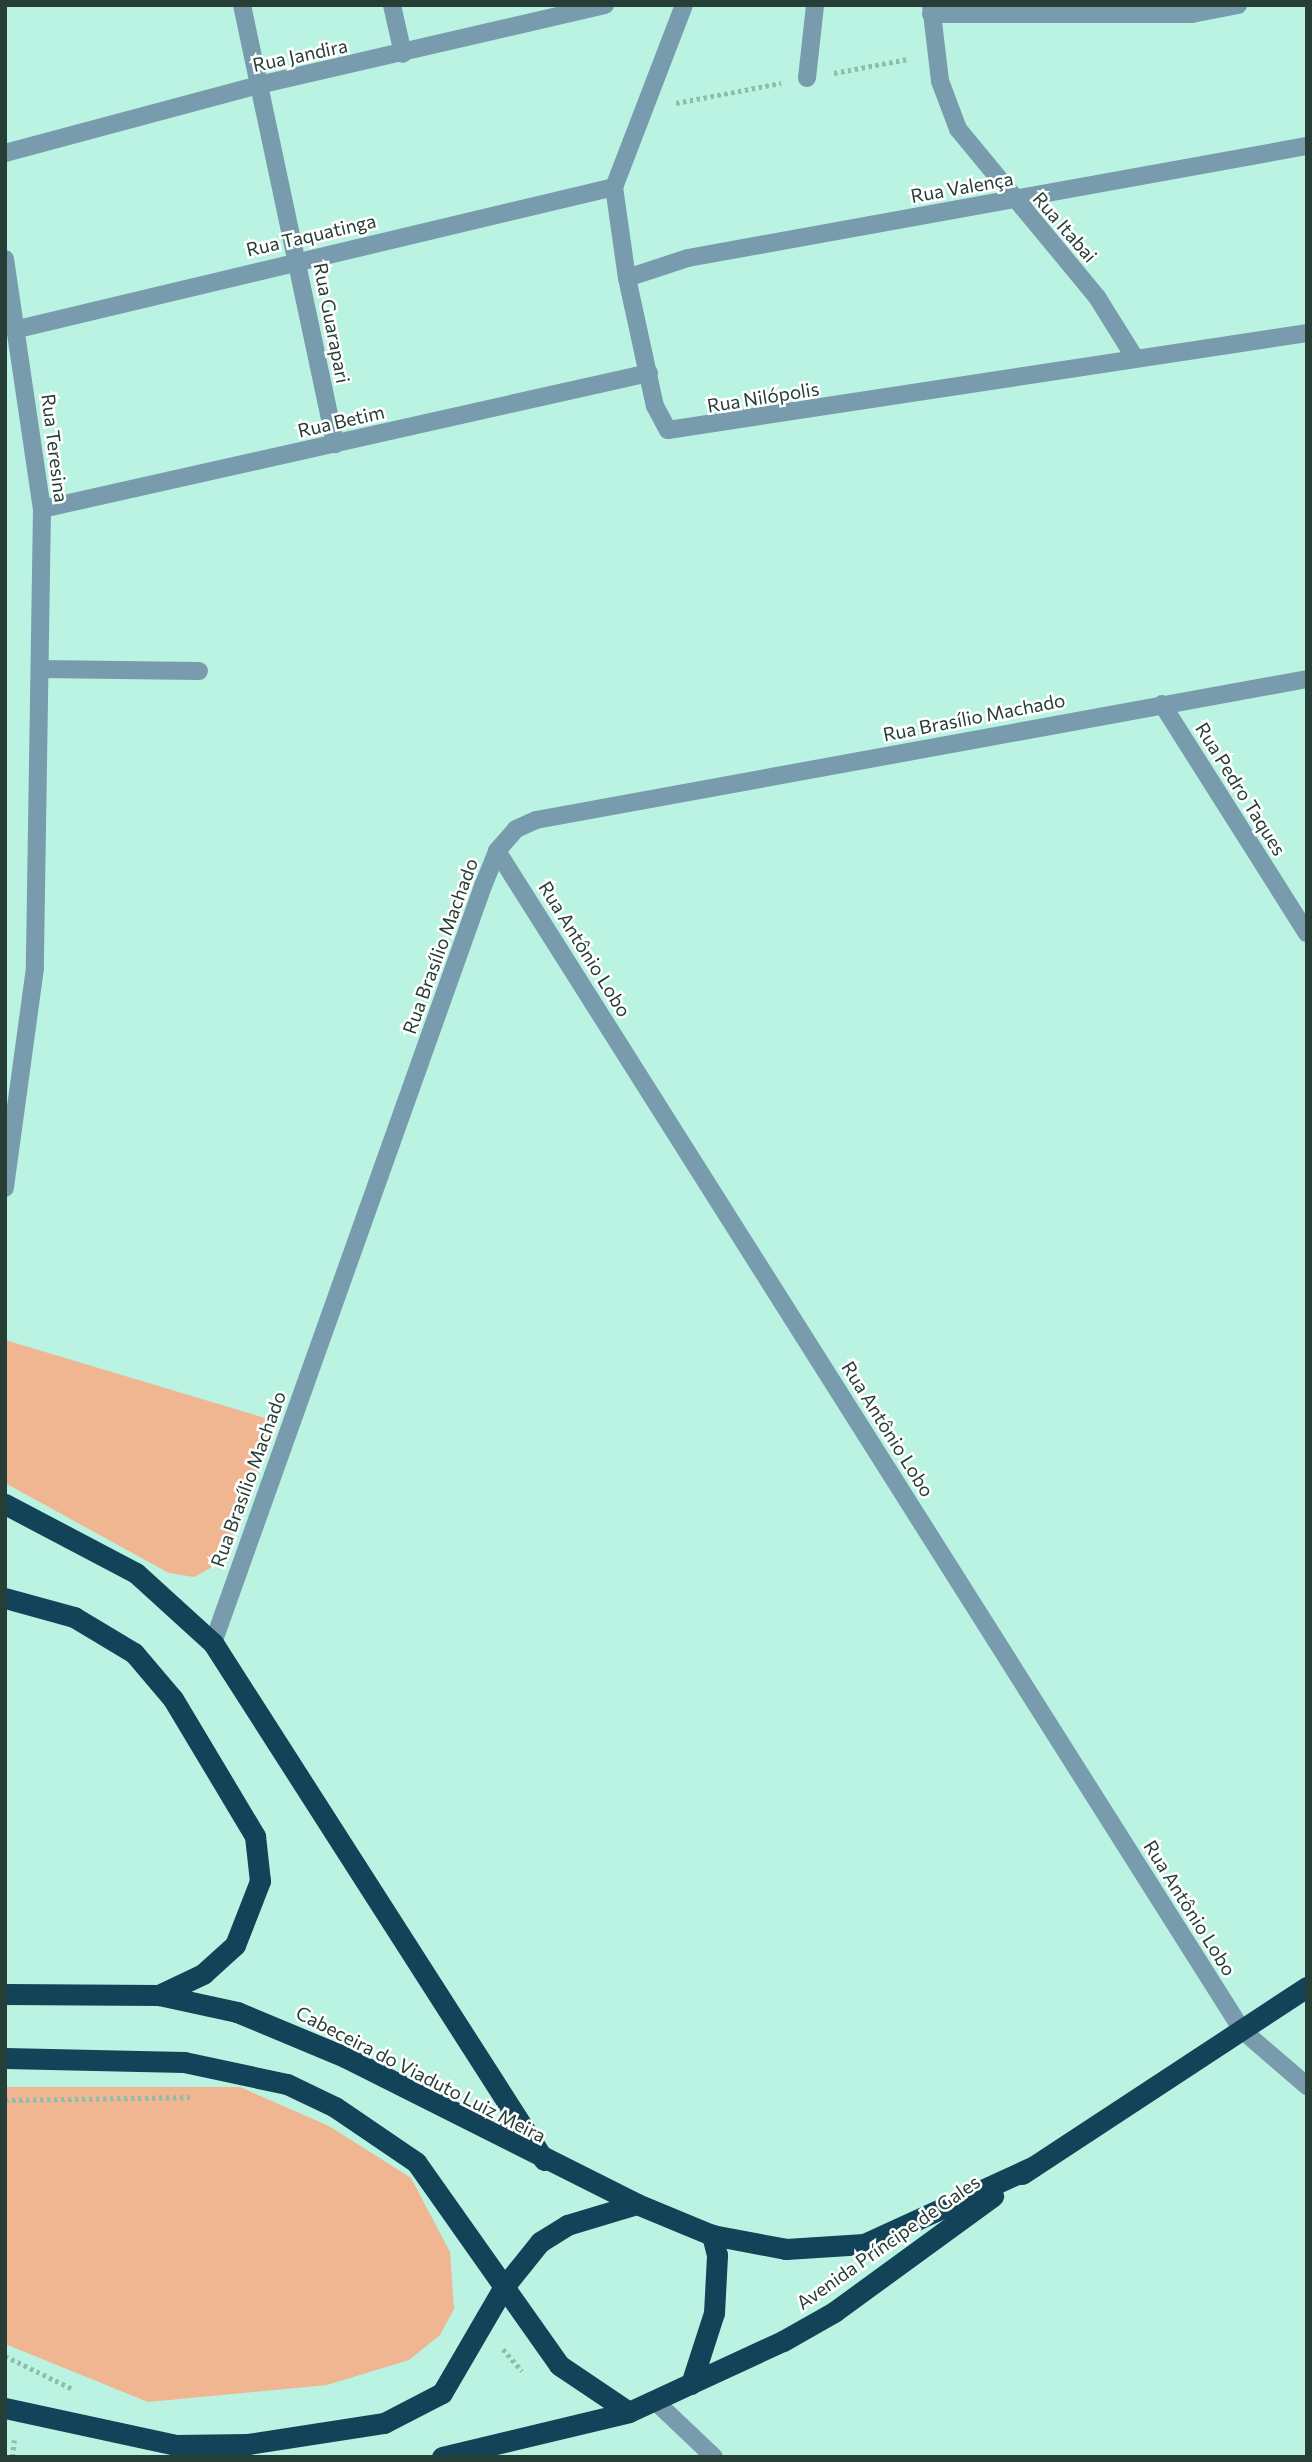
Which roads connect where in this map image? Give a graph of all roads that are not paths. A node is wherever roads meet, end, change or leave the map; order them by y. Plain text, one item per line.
1 (242, 5) edge
2 (392, 5) edge
3 (605, 5) edge
4 (684, 5) edge
5 (815, 5) edge
6 (1238, 5) edge
7 (931, 9) edge
8 (555, 11) edge
9 (403, 54) junction
10 (807, 78) dead end
11 (263, 84) junction
12 (1307, 146) edge
13 (5, 153) edge
14 (614, 187) junction
15 (1013, 199) junction
16 (5, 259) edge
17 (298, 259) junction
18 (627, 278) junction
19 (18, 329) junction
20 (1307, 334) edge
21 (1135, 358) junction
22 (649, 373) junction
23 (335, 444) junction
24 (42, 509) junction
25 (40, 669) junction
26 (199, 671) dead end
27 (1307, 678) edge
28 (1162, 704) junction
29 (498, 850) junction
30 (1307, 933) edge
31 (5, 1188) edge
32 (5, 1504) edge
33 (5, 1598) edge
34 (213, 1643) junction
35 (1307, 1987) edge
36 (5, 1994) edge
37 (159, 1995) junction
38 (1242, 2030) junction
39 (5, 2057) edge
40 (1307, 2086) edge
41 (545, 2162) junction
42 (1032, 2167) junction
43 (637, 2204) junction
44 (712, 2235) junction
45 (503, 2288) junction
46 (691, 2384) junction
47 (655, 2401) junction
48 (5, 2408) edge
49 (629, 2412) junction
50 (442, 2457) edge
51 (714, 2457) edge

1 - 11 street, Rua Guarapari
2 - 9 street
3 - 8 street, Rua Jandira
4 - 14 street, Rua Nilópolis
5 - 10 street
6 - 7 street
7 - 15 street, Rua Itabai
8 - 9 street, Rua Jandira
9 - 11 street, Rua Jandira
11 - 13 street, Rua Jandira
11 - 17 street, Rua Guarapari
12 - 15 street, Rua Valença
14 - 17 street, Rua Taquatinga
14 - 18 street, Rua Nilópolis
15 - 18 street, Rua Valença
15 - 21 street, Rua Itabai
16 - 19 street, Rua Teresina
17 - 19 street, Rua Taquatinga
17 - 23 street, Rua Guarapari
18 - 22 street, Rua Nilópolis
19 - 24 street, Rua Teresina
20 - 21 street, Rua Nilópolis
21 - 22 street, Rua Nilópolis
22 - 23 street, Rua Betim
23 - 24 street, Rua Betim
24 - 25 street, Rua Teresina
25 - 26 street
25 - 31 street, Rua Teresina
27 - 28 street, Rua Brasílio Machado
28 - 29 street, Rua Brasílio Machado
28 - 30 street, Rua Pedro Taques
29 - 34 street, Rua Brasílio Machado
29 - 38 street, Rua Antônio Lobo
32 - 34 highway
33 - 37 highway
34 - 41 highway
35 - 38 highway, Avenida Príncipe de Gales
36 - 37 highway, Cabeceira do Viaduto Luiz Meira
37 - 41 highway, Cabeceira do Viaduto Luiz Meira
38 - 40 street, Rua Antônio Lobo
38 - 42 highway, Avenida Príncipe de Gales
39 - 45 highway
41 - 43 highway, Cabeceira do Viaduto Luiz Meira
42 - 44 highway, Avenida Príncipe de Gales
42 - 46 highway, Avenida Príncipe de Gales
43 - 44 highway, Cabeceira do Viaduto Luiz Meira
43 - 45 highway
44 - 46 highway
45 - 48 highway
45 - 49 highway
46 - 47 highway
47 - 49 highway
47 - 51 street
49 - 50 highway

